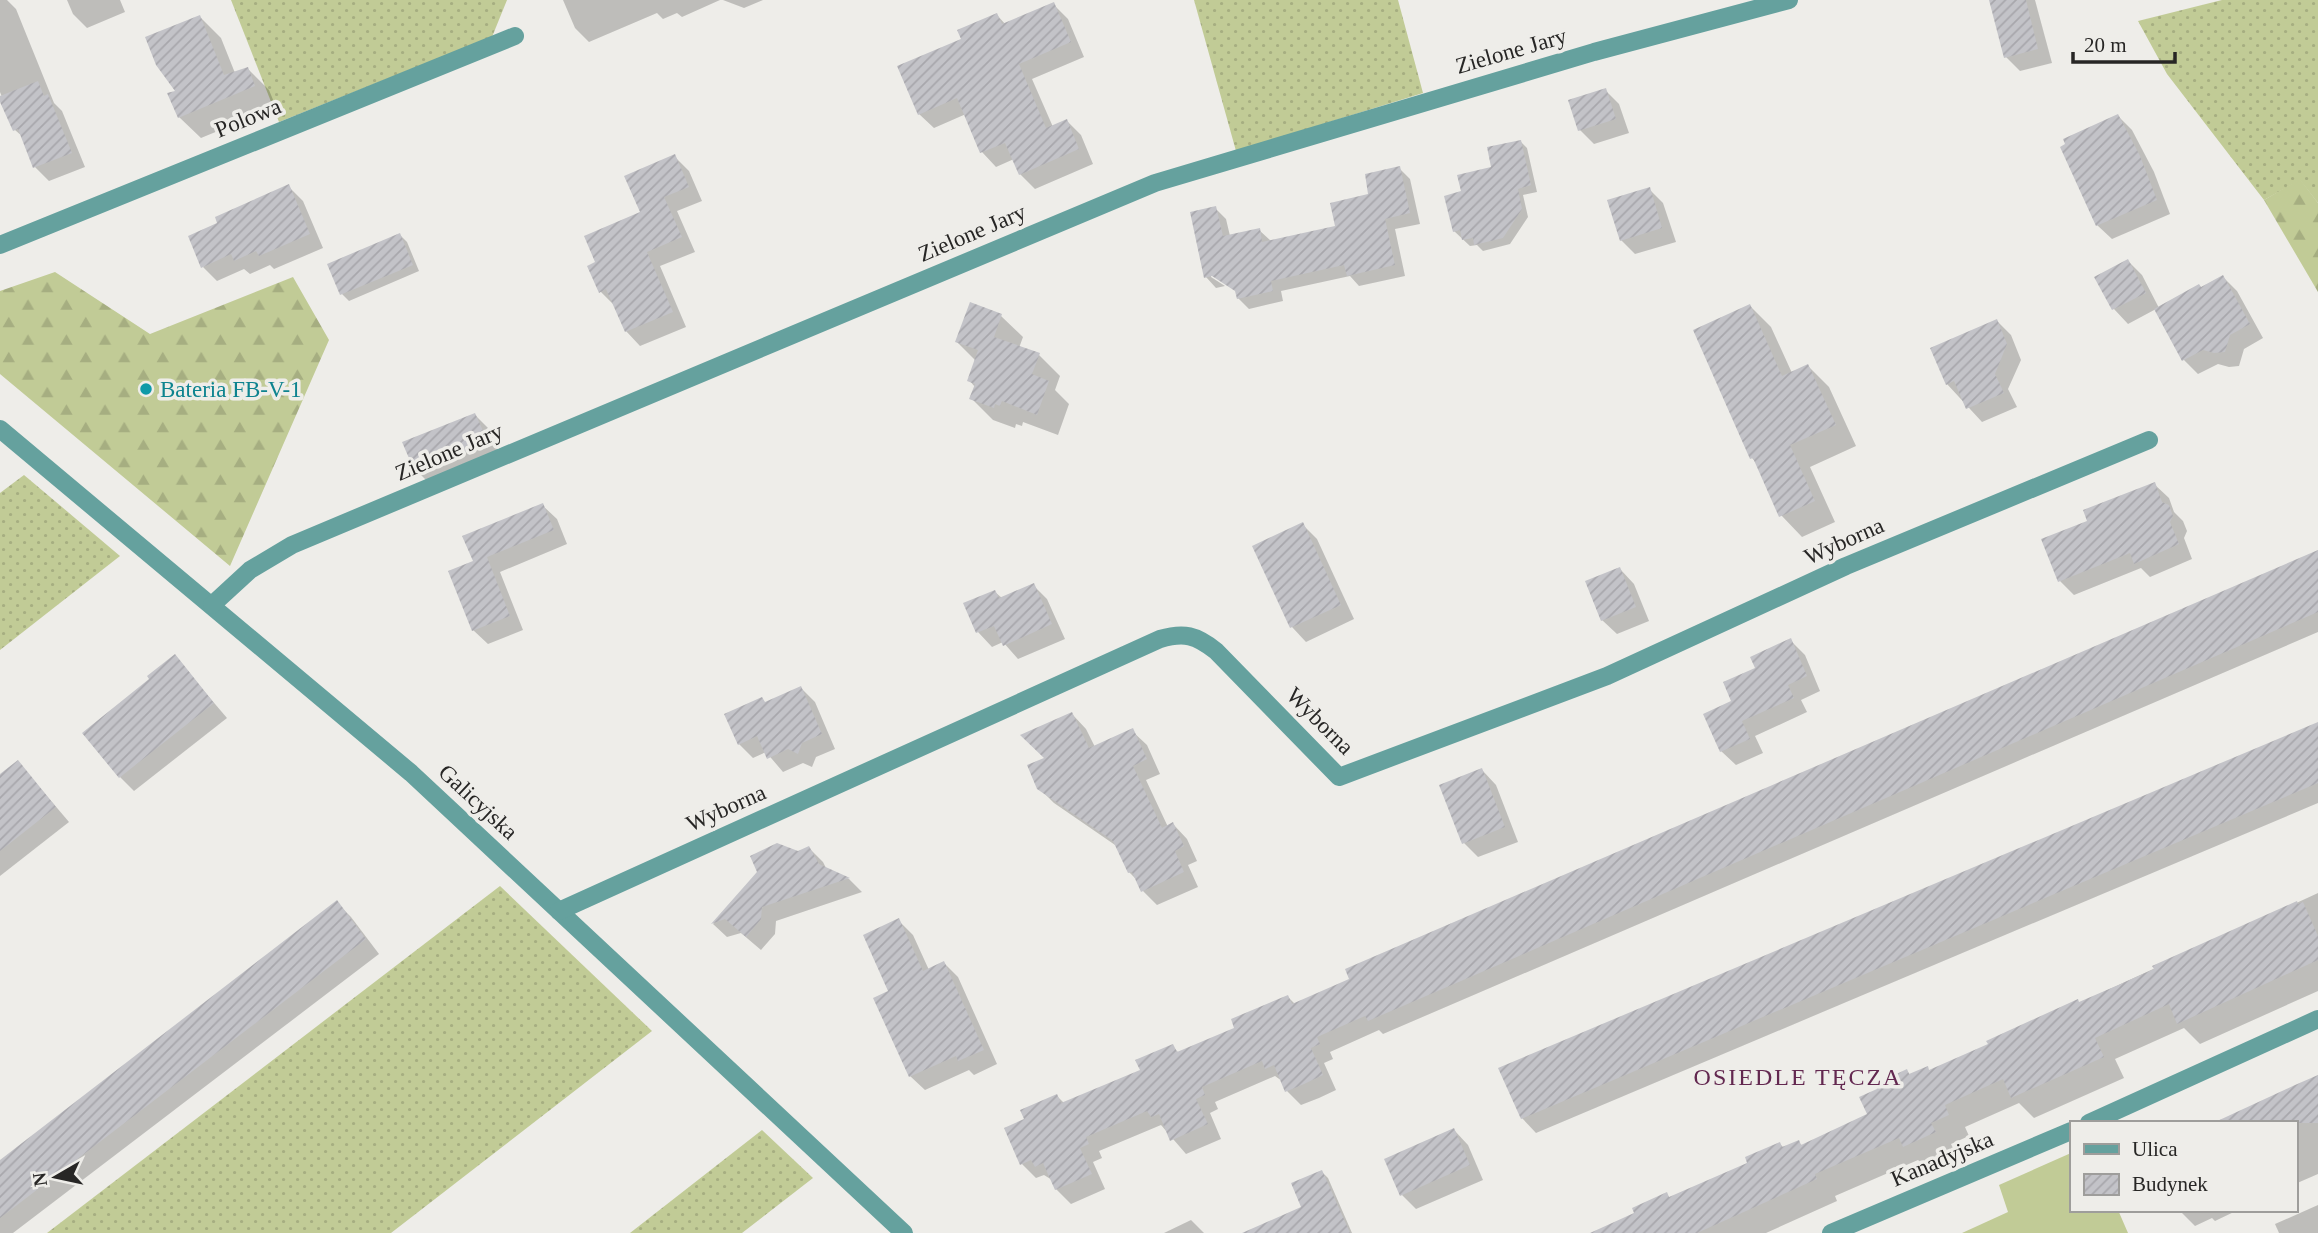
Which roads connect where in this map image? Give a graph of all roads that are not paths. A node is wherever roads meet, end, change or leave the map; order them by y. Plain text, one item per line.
1 (1789, 0) edge
2 (515, 36) dead end
3 (0, 245) edge
4 (0, 429) edge
5 (2149, 440) dead end
6 (212, 606) junction
7 (559, 911) junction
8 (2318, 1019) edge
9 (2093, 1121) edge
10 (2070, 1131) edge
11 (904, 1233) edge
12 (1831, 1233) edge

1 - 6 street, Zielone Jary
2 - 3 street, Polowa
4 - 6 street, Galicyjska
5 - 7 street, Wyborna
6 - 7 street, Galicyjska
7 - 11 street, Galicyjska
8 - 9 street
10 - 12 street, Kanadyjska

